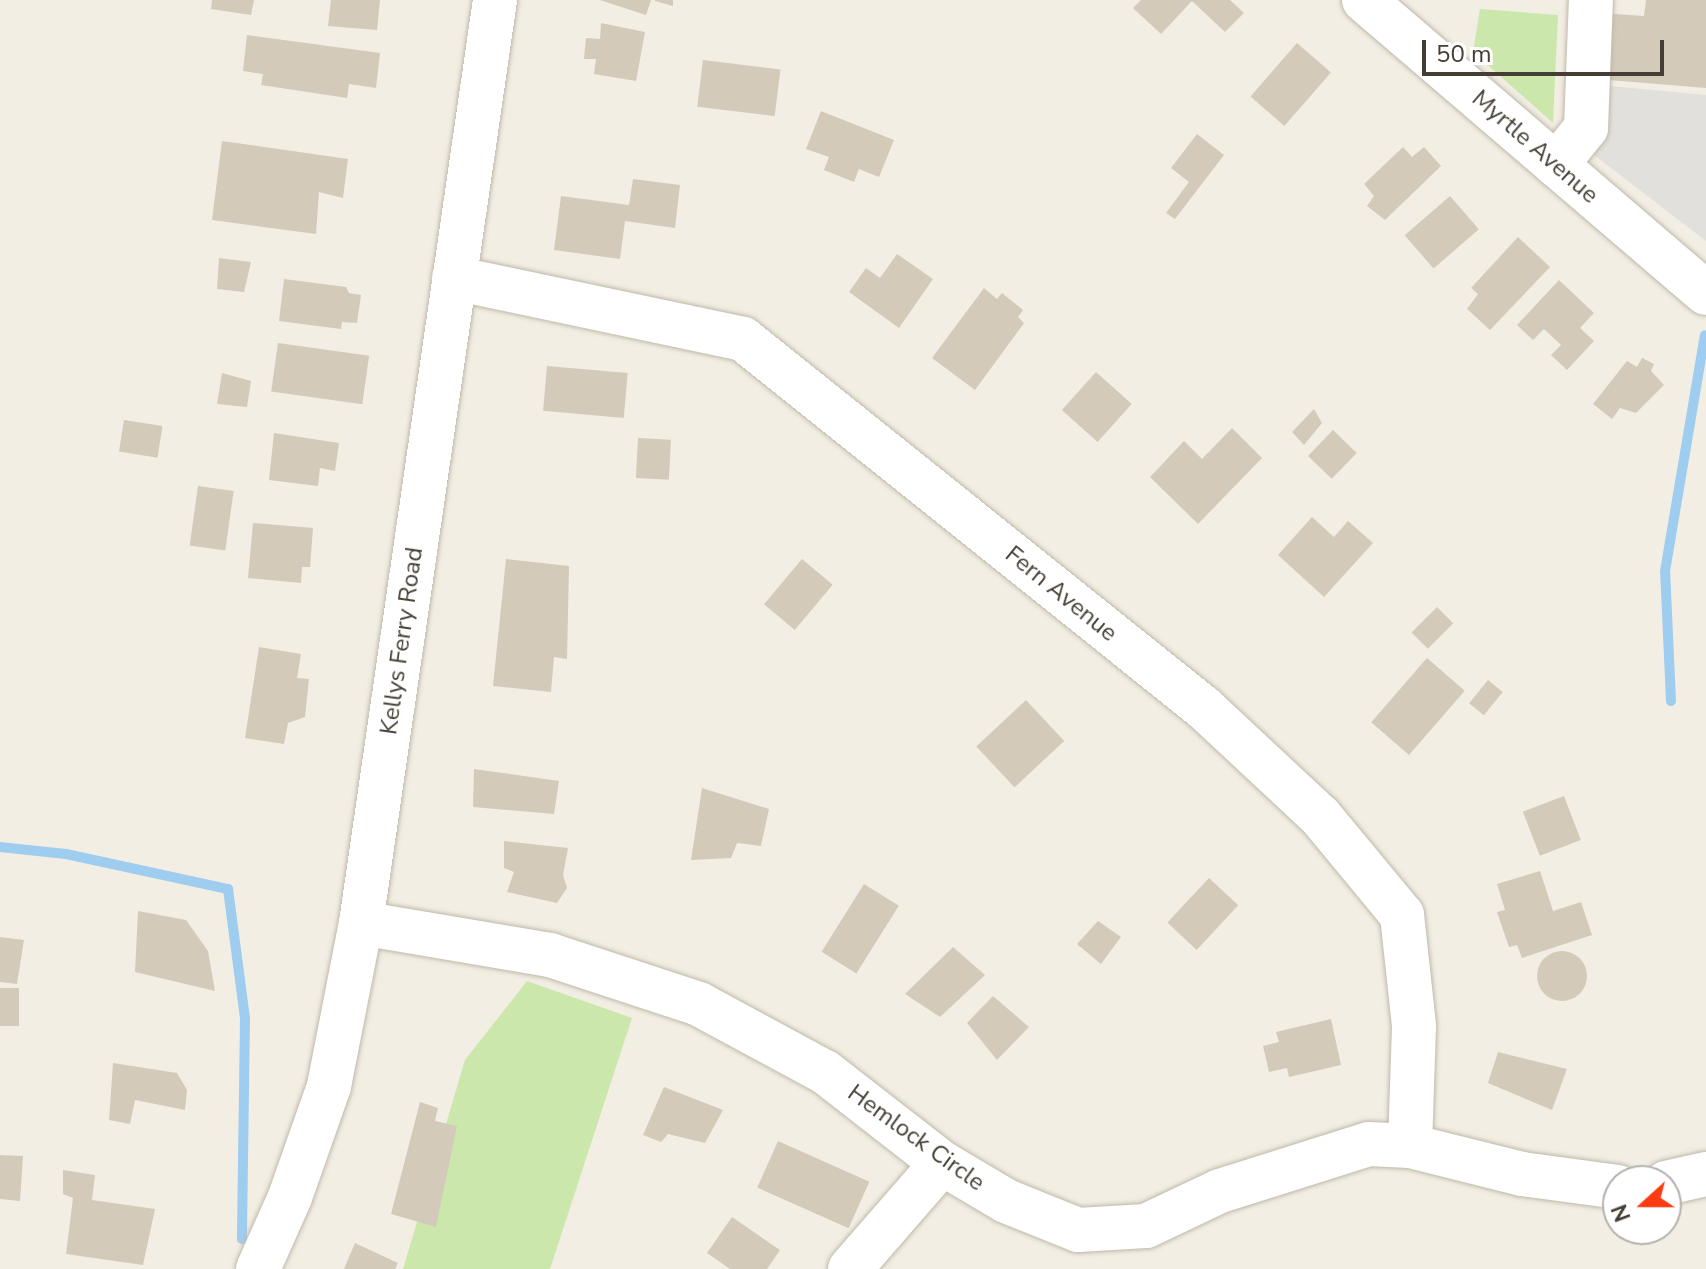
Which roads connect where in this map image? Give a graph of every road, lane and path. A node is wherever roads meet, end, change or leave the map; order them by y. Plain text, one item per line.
1 (495, 0) edge
2 (1364, 0) edge
3 (1591, 0) edge
4 (1556, 165) junction
5 (454, 278) junction
6 (1706, 293) edge
7 (361, 923) junction
8 (1410, 1146) junction
9 (942, 1163) junction
10 (1706, 1174) edge
11 (1682, 1179) edge
12 (1602, 1185) edge
13 (258, 1269) edge
14 (850, 1269) edge

1 - 5 street, Kellys Ferry Road
2 - 4 street, Myrtle Avenue
3 - 4 street
4 - 6 street, Myrtle Avenue
5 - 7 street, Kellys Ferry Road
5 - 8 street, Fern Avenue
7 - 9 street, Hemlock Circle
7 - 13 street, Kellys Ferry Road
8 - 9 street, Hemlock Circle
8 - 12 street, Hemlock Circle
9 - 14 street
10 - 11 street

